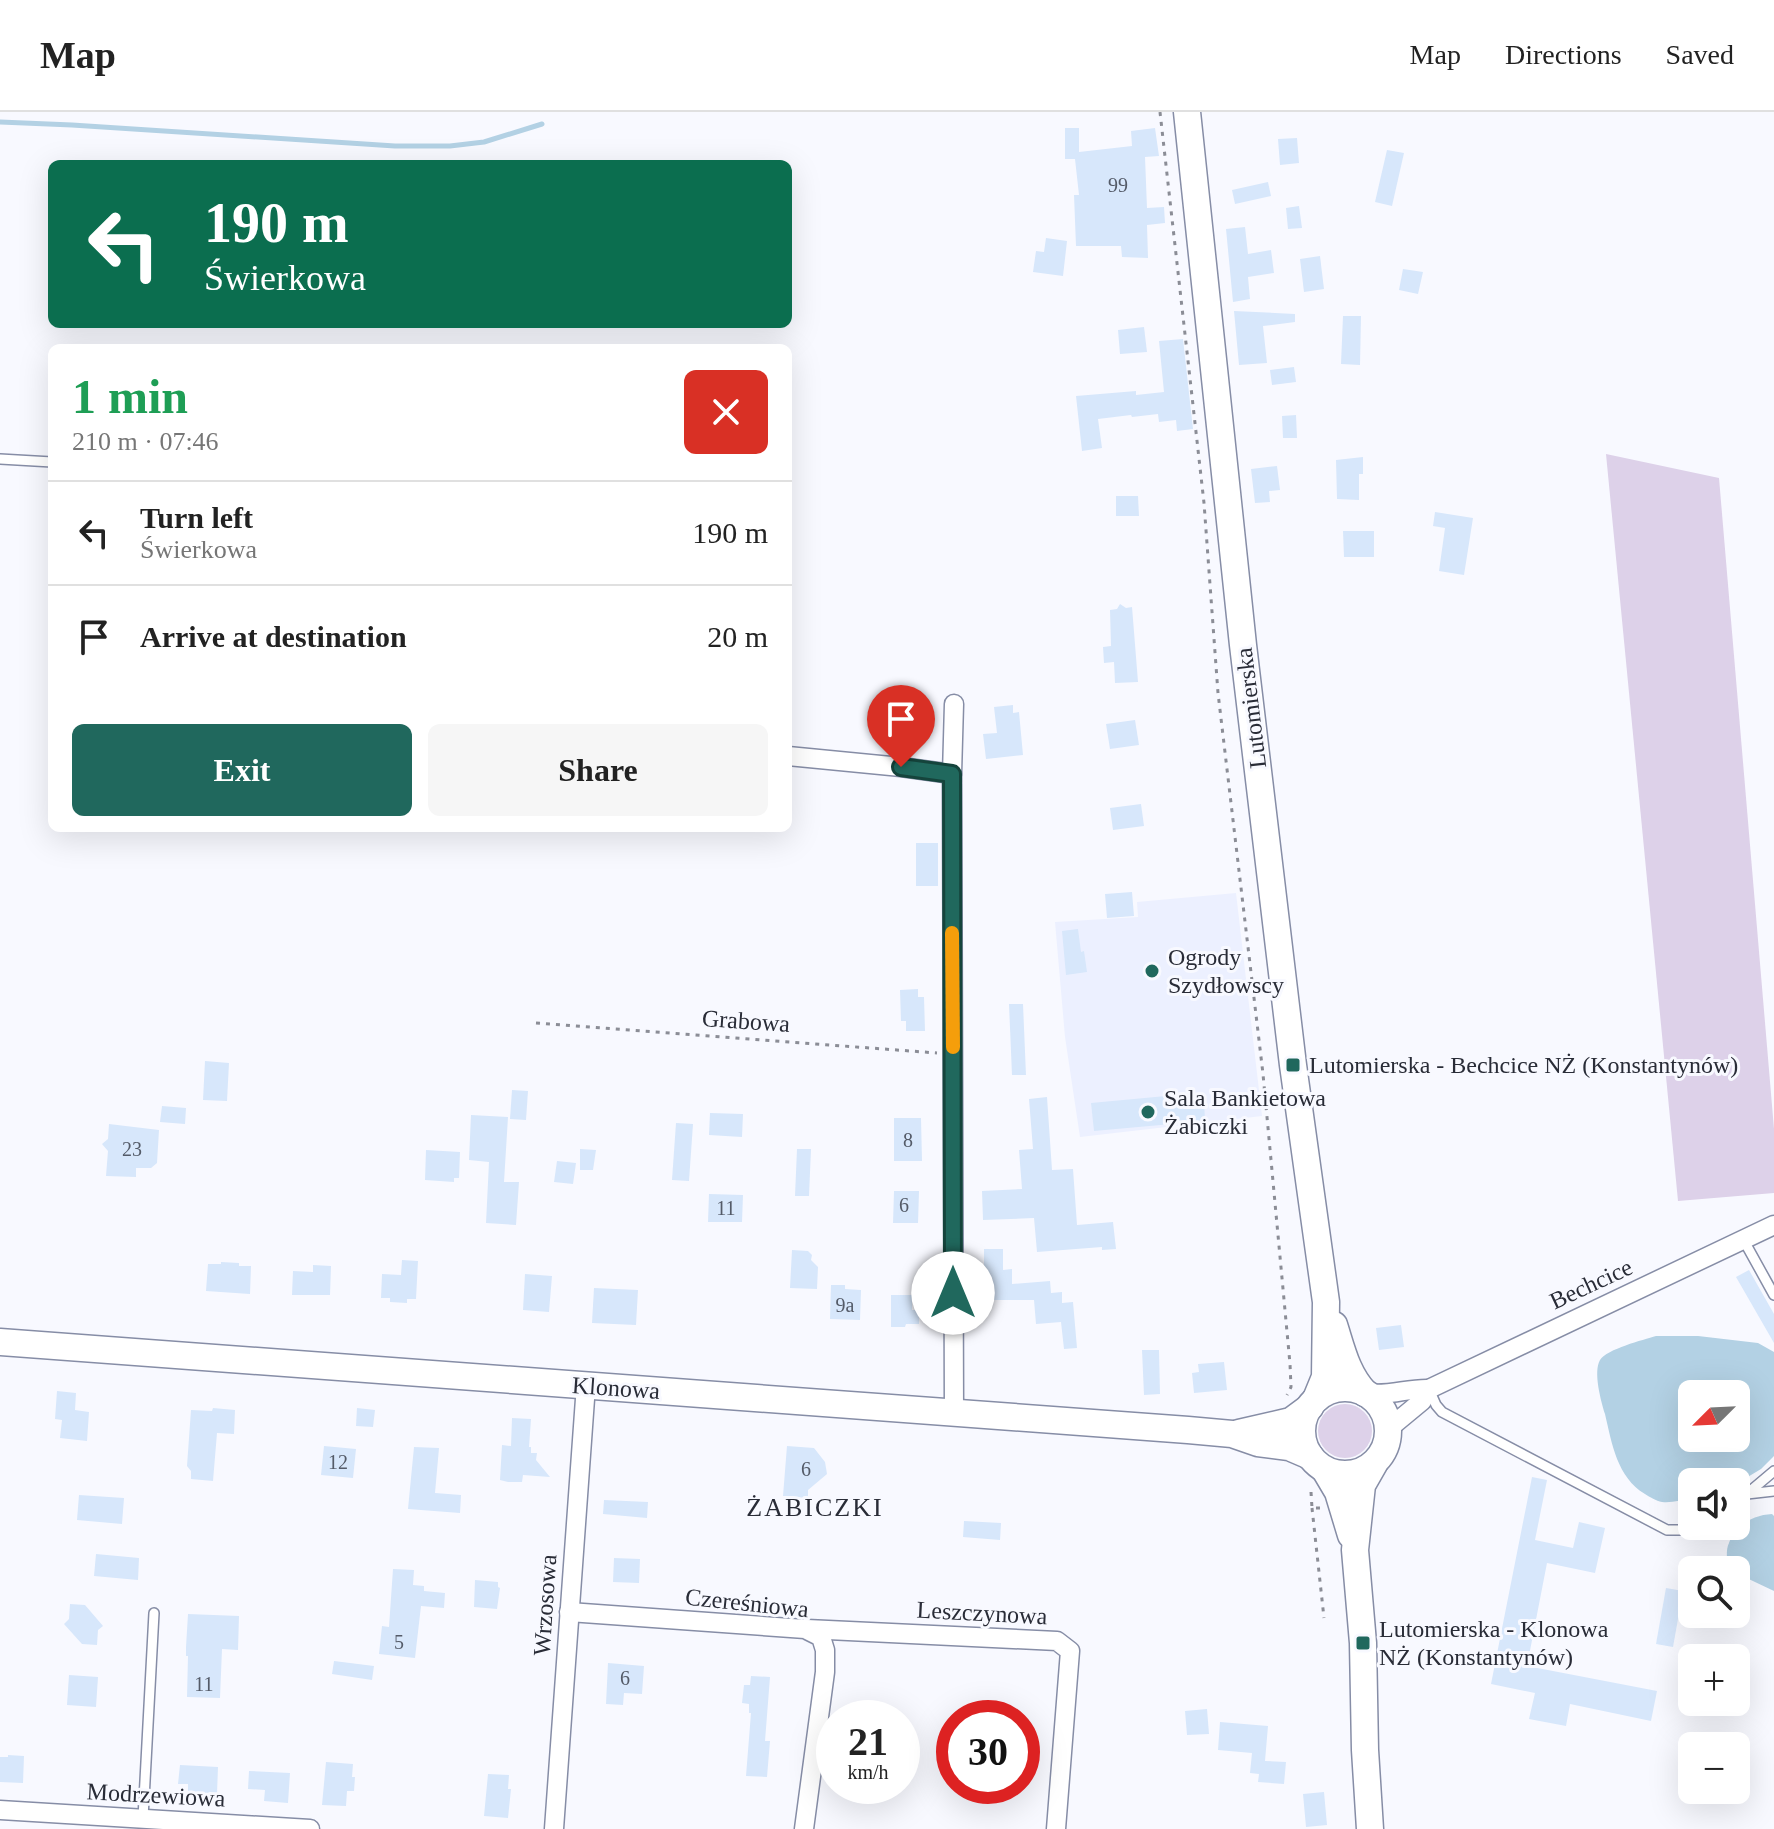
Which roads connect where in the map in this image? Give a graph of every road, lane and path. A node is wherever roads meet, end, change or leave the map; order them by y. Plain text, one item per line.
1 (1160, 112) edge
2 (1187, 112) edge
3 (0, 459) edge
4 (48, 462) edge
5 (954, 704) dead end
6 (792, 756) edge
7 (952, 774) junction
8 (536, 1023) dead end
9 (953, 1054) junction
10 (1774, 1225) edge
11 (1743, 1239) junction
12 (1774, 1295) edge
13 (1326, 1302) junction
14 (0, 1342) edge
15 (586, 1385) junction
16 (1429, 1389) junction
17 (1365, 1393) junction
18 (1304, 1402) junction
19 (954, 1413) junction
20 (1232, 1434) junction
21 (1388, 1436) junction
22 (1318, 1463) junction
23 (1374, 1464) junction
24 (1774, 1471) edge
25 (1750, 1491) edge
26 (1774, 1491) edge
27 (1750, 1494) edge
28 (1312, 1508) dead end
29 (1678, 1530) edge
30 (1355, 1550) junction
31 (569, 1612) junction
32 (154, 1613) dead end
33 (1324, 1618) dead end
34 (805, 1629) junction
35 (0, 1810) edge
36 (143, 1818) junction
37 (310, 1829) edge
38 (554, 1829) edge
39 (804, 1829) edge
40 (1056, 1829) edge
41 (1370, 1829) edge

1 - 18 path
2 - 13 main road, Lutomierska
3 - 4 lane
5 - 7 street
6 - 7 street
7 - 9 street
8 - 9 path, Grabowa
9 - 19 street
10 - 11 street, Bechcice
11 - 12 lane
11 - 16 street, Bechcice
13 - 17 main road, Lutomierska
13 - 18 main road, Lutomierska
14 - 15 main road, Klonowa
15 - 19 main road, Klonowa
15 - 31 street, Wrzosowa
16 - 17 street, Bechcice
16 - 21 street, Bechcice
16 - 29 lane
17 - 18 main road
17 - 21 main road
18 - 20 main road, Klonowa
18 - 22 main road
19 - 20 main road, Klonowa
20 - 22 main road, Klonowa
21 - 23 main road
22 - 23 main road
22 - 30 main road
23 - 30 main road
24 - 25 lane
26 - 27 lane
28 - 33 path
30 - 41 main road
31 - 34 street, Czereśniowa
31 - 38 street, Wrzosowa
32 - 36 lane
34 - 39 street, Czereśniowa
34 - 40 street, Leszczynowa
35 - 36 street, Modrzewiowa
36 - 37 street, Modrzewiowa

